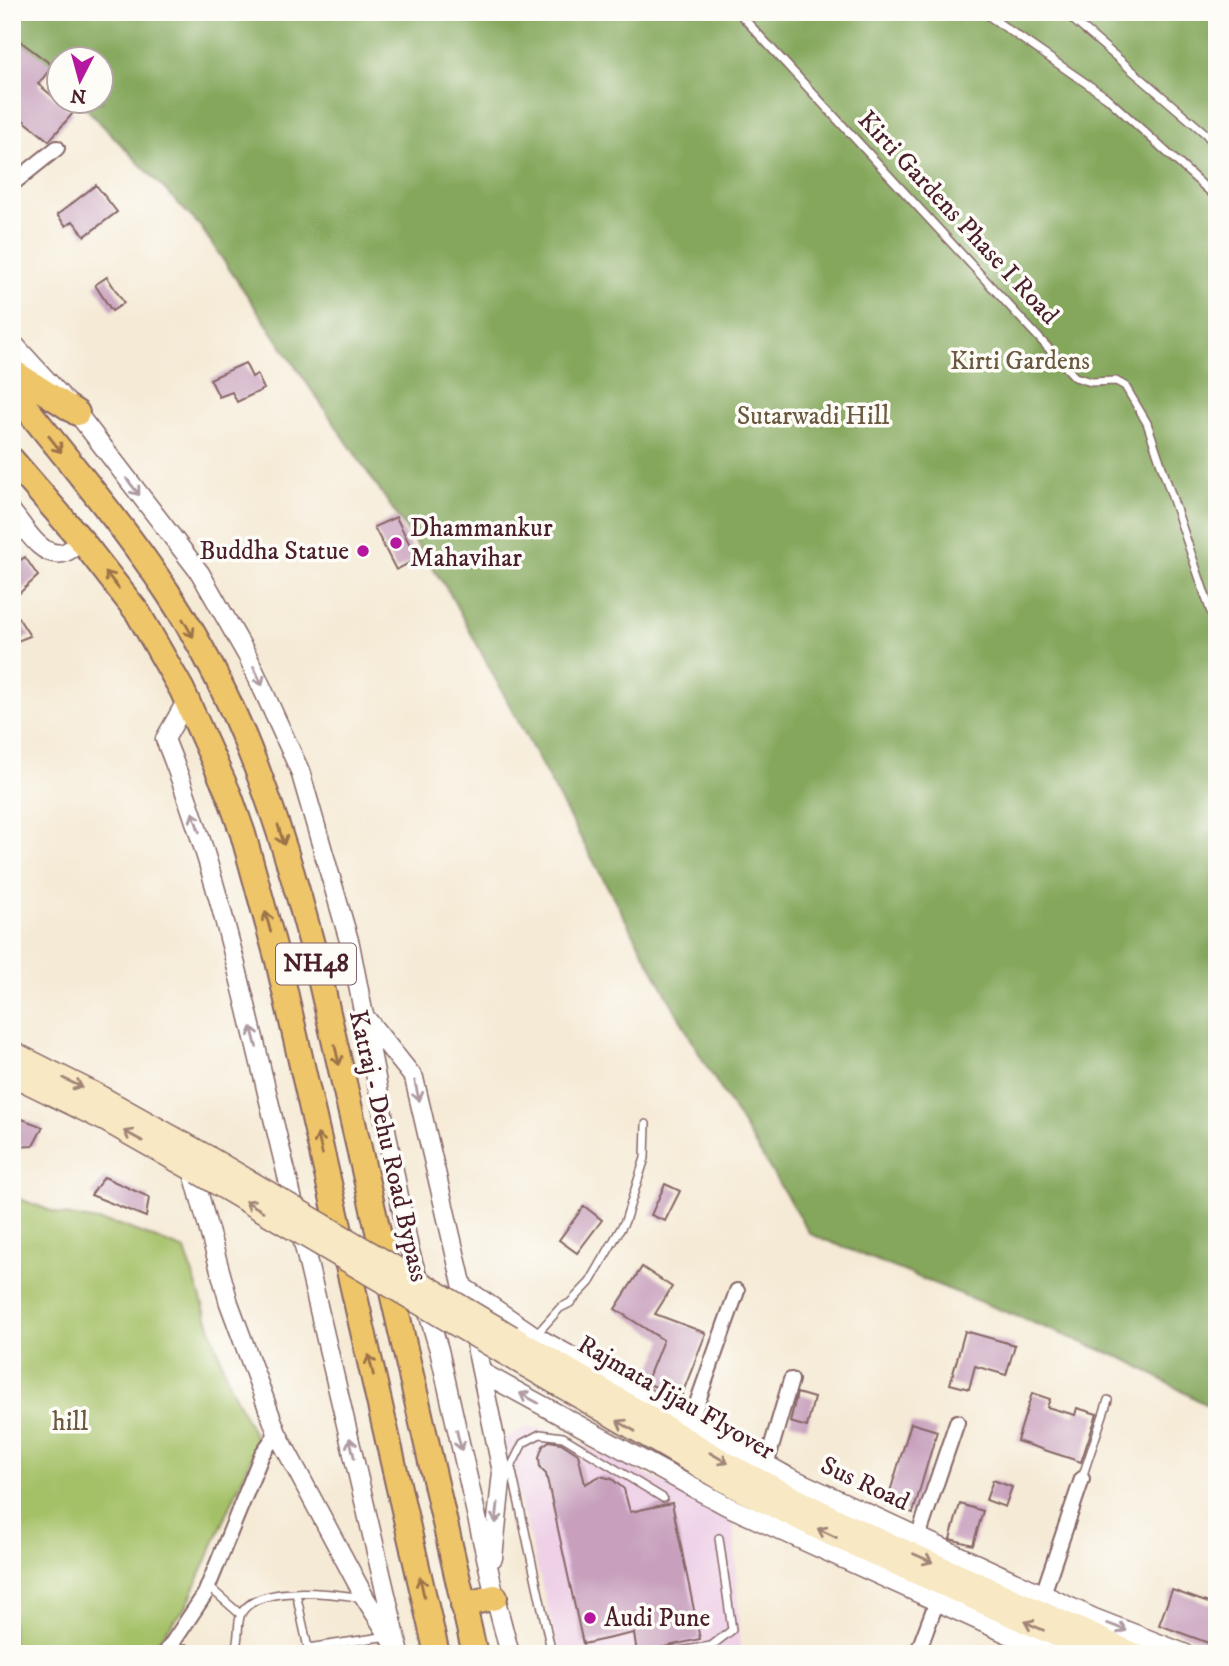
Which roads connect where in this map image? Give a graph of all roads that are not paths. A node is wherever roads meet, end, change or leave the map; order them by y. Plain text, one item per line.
1 (738, 12) edge
2 (983, 12) edge
3 (1063, 12) edge
4 (57, 148) dead end
5 (1217, 148) edge
6 (12, 184) edge
7 (1217, 198) edge
8 (12, 342) edge
9 (12, 371) edge
10 (12, 390) edge
11 (77, 413) junction
12 (12, 460) edge
13 (12, 512) edge
14 (82, 541) junction
15 (1217, 630) edge
16 (187, 700) junction
17 (364, 1016) junction
18 (12, 1052) edge
19 (13, 1077) edge
20 (646, 1124) dead end
21 (199, 1166) junction
22 (463, 1287) junction
23 (737, 1291) dead end
24 (535, 1336) junction
25 (507, 1344) junction
26 (483, 1373) junction
27 (791, 1380) dead end
28 (1108, 1400) dead end
29 (957, 1422) dead end
30 (690, 1423) junction
31 (277, 1433) junction
32 (766, 1465) junction
33 (1082, 1479) joint
34 (663, 1498) dead end
35 (918, 1537) junction
36 (719, 1538) dead end
37 (491, 1572) junction
38 (208, 1586) junction
39 (296, 1593) junction
40 (1043, 1594) junction
41 (495, 1597) junction
42 (365, 1598) junction
43 (937, 1601) junction
44 (463, 1605) junction
45 (240, 1614) junction
46 (389, 1636) junction
47 (165, 1654) edge
48 (232, 1654) edge
49 (400, 1654) edge
50 (437, 1654) edge
51 (475, 1654) edge
52 (510, 1654) edge
53 (552, 1654) edge
54 (661, 1654) edge
55 (917, 1654) edge
56 (1052, 1654) edge
57 (1097, 1654) edge
58 (1135, 1654) edge
59 (1186, 1654) edge

1 - 15 lane, Kirti Gardens Phase I Road
2 - 7 lane
3 - 5 lane
4 - 6 street
8 - 11 street
9 - 11 highway
10 -> 44 highway, Katraj - Dehu Road Bypass / NH48
11 -> 17 street
12 - 14 highway, NH48
13 - 14 street
16 -> 14 highway, NH48
49 -> 16 street
50 -> 16 highway, NH48
17 -> 22 street
17 -> 37 street
18 -> 21 main road
21 -> 19 main road
20 - 24 lane
21 - 25 main road, Rajmata Jijau Flyover, bridge
21 - 31 street
22 - 24 street, Sus Road
22 - 26 street
23 - 30 street
24 - 30 street, Sus Road
57 -> 25 main road, Rajmata Jijau Flyover
25 -> 58 main road, Rajmata Jijau Flyover
26 -> 37 street
43 -> 26 street
27 - 32 street
28 - 33 lane
29 - 35 street
30 - 32 street, Sus Road
31 - 38 street
31 - 42 street
32 - 35 street, Sus Road
33 - 40 street
34 - 53 lane
35 - 40 street, Sus Road
36 - 54 lane
37 - 41 street
38 - 45 lane
38 - 47 street
39 - 42 lane
39 - 45 lane
39 - 46 lane
40 -> 59 street, Sus Road
41 - 44 highway
41 - 52 street
42 - 46 street
43 - 55 street
43 - 56 street
44 - 51 highway, Katraj - Dehu Road Bypass / NH48
45 - 48 lane
46 - 49 street

